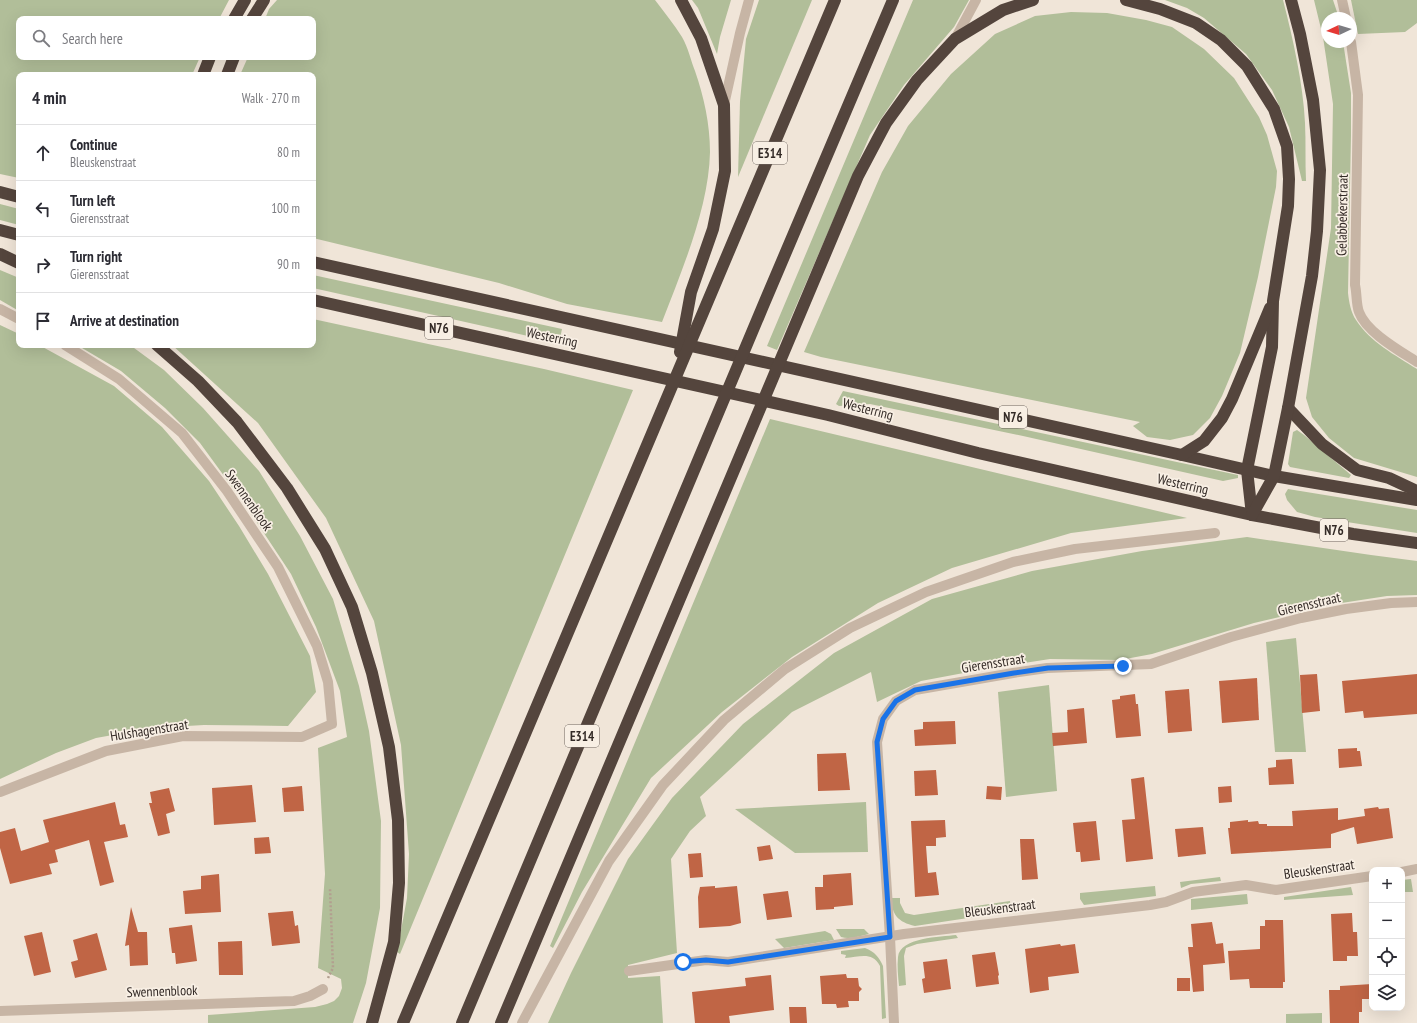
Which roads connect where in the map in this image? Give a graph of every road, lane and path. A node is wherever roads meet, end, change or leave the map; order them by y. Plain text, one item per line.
1 (245, 0) edge
2 (264, 0) edge
3 (681, 0) edge
4 (749, 0) edge
5 (835, 0) edge
6 (892, 0) edge
7 (976, 0) edge
8 (1033, 0) edge
9 (1126, 0) edge
10 (1290, 0) edge
11 (1342, 0) edge
12 (1345, 12) edge
13 (236, 16) edge
14 (254, 16) edge
15 (955, 39) junction
16 (1352, 48) edge
17 (209, 60) edge
18 (217, 60) edge
19 (233, 60) edge
20 (204, 72) edge
21 (213, 72) edge
22 (228, 72) edge
23 (724, 105) junction
24 (0, 192) edge
25 (16, 196) edge
26 (0, 230) edge
27 (16, 234) edge
28 (0, 254) edge
29 (16, 262) edge
30 (316, 263) edge
31 (316, 301) edge
32 (1273, 302) junction
33 (0, 309) edge
34 (16, 317) edge
35 (70, 348) edge
36 (161, 348) edge
37 (1417, 362) edge
38 (675, 378) junction
39 (1288, 408) junction
40 (1182, 454) junction
41 (1247, 470) junction
42 (1274, 476) junction
43 (1417, 491) edge
44 (1417, 500) edge
45 (1252, 515) junction
46 (1215, 533) dead end
47 (1417, 543) edge
48 (1417, 602) edge
49 (332, 724) joint
50 (0, 792) edge
51 (1417, 869) edge
52 (1405, 871) edge
53 (1369, 876) edge
54 (330, 888) dead end
55 (890, 937) junction
56 (629, 971) dead end
57 (323, 989) joint
58 (0, 1011) edge
59 (372, 1023) edge
60 (403, 1023) edge
61 (462, 1023) edge
62 (501, 1023) edge
63 (522, 1023) edge
64 (894, 1023) edge

1 - 13 highway
2 - 14 highway
3 - 23 highway
4 - 23 street
5 - 38 highway, E314
6 - 61 highway, E314
7 - 15 street
8 - 15 highway
9 - 32 highway
10 - 39 highway
11 - 12 street
15 - 62 highway
16 - 37 street, Gelabbekerstraat
17 - 20 highway
18 - 21 highway
19 - 22 highway
23 - 38 highway
24 - 25 highway
26 - 27 highway
28 - 29 highway
30 - 40 highway, Westerring / N76
31 - 45 highway, Westerring / N76
32 - 40 highway
32 - 41 highway
33 - 34 street
35 - 49 street, Swennenblook
36 - 59 highway
38 - 60 highway, E314
39 - 42 highway
39 - 43 highway
40 - 41 highway, Westerring / N76
41 - 42 highway, Westerring / N76
41 - 45 highway
42 - 44 highway, Westerring / N76
42 - 45 highway
45 - 47 highway, Westerring / N76
46 - 63 street
48 - 55 street, Gierensstraat
49 - 50 street, Hulshagenstraat
51 - 52 street
53 - 55 street, Bleuskenstraat
54 - 57 path
55 - 56 street, Bleuskenstraat
55 - 64 street, Gierensstraat
57 - 58 street, Swennenblook

